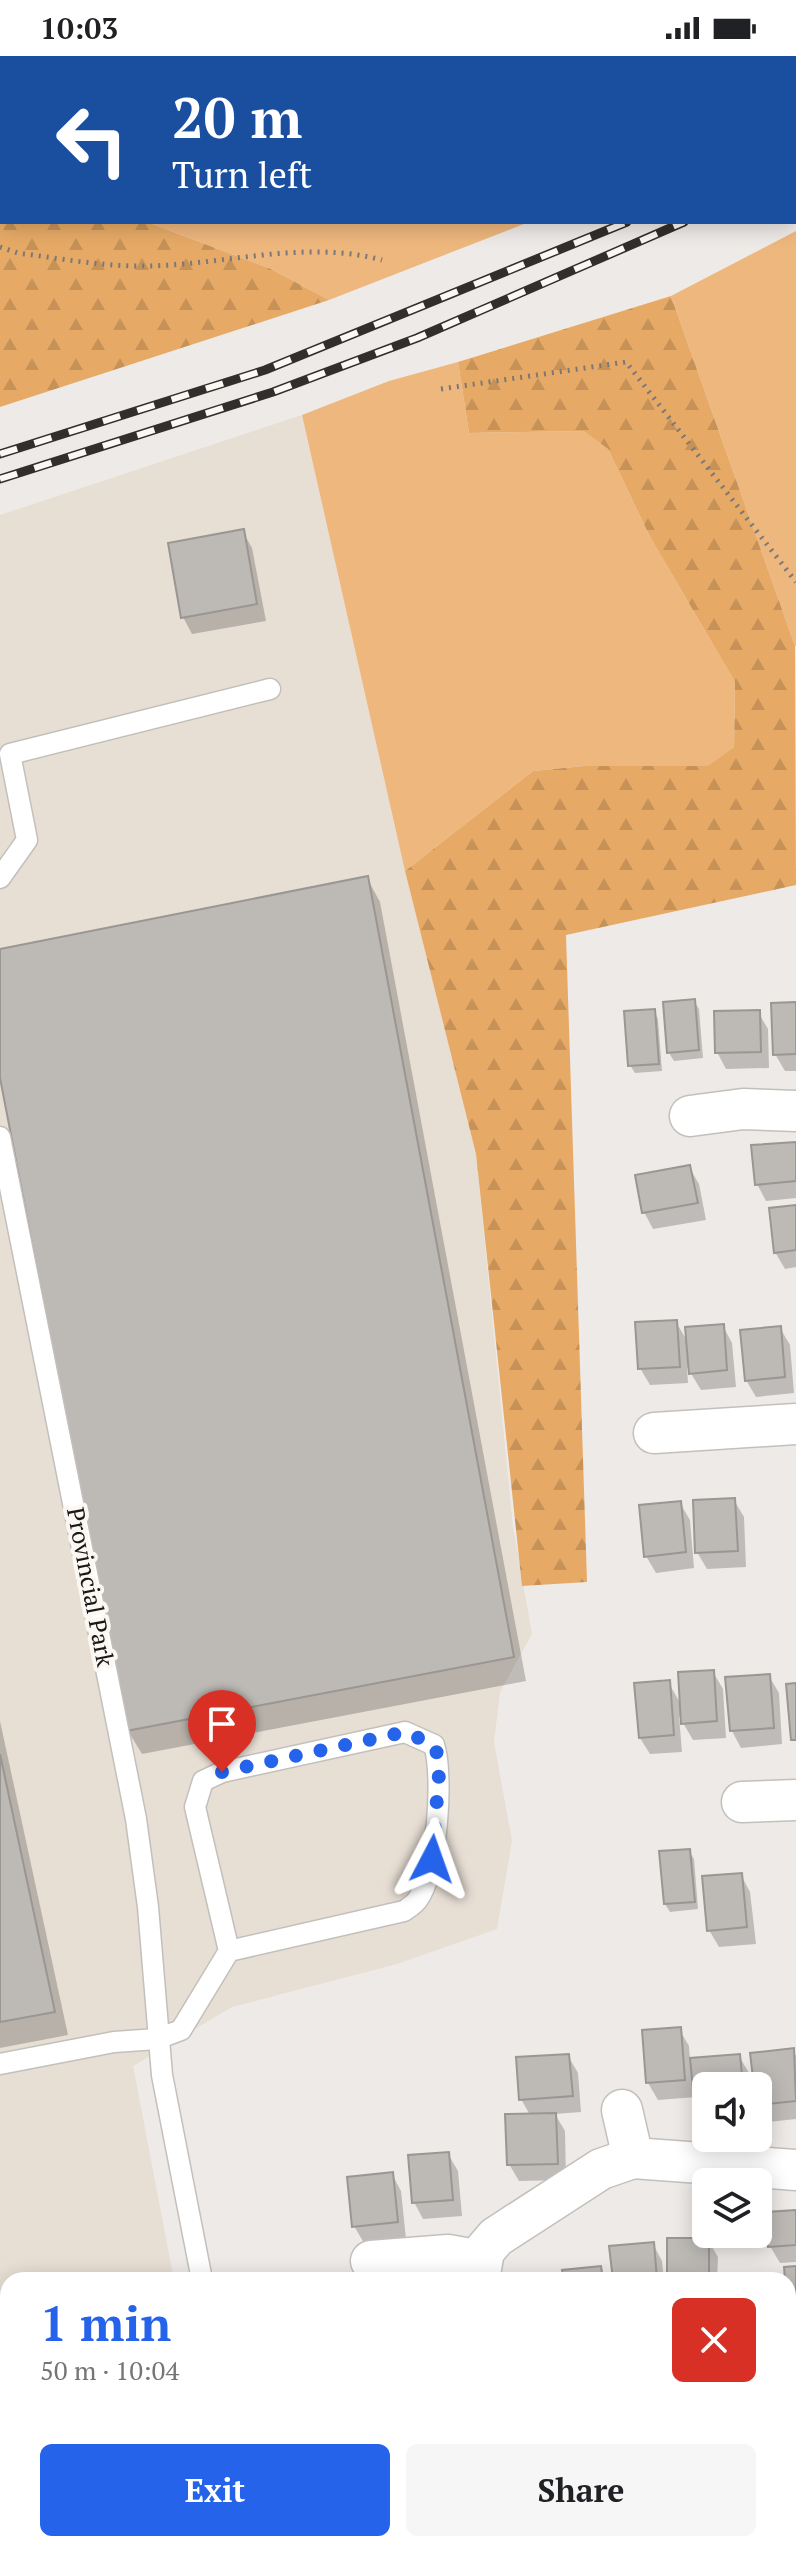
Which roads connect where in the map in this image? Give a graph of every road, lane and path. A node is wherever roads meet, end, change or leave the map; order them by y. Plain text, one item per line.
1 (0, 247) edge
2 (382, 260) dead end
3 (441, 389) dead end
4 (796, 582) edge
5 (270, 689) dead end
6 (0, 878) edge
7 (796, 1111) edge
8 (690, 1116) dead end
9 (0, 1137) edge
10 (796, 1424) edge
11 (654, 1433) dead end
12 (796, 1800) edge
13 (742, 1802) dead end
14 (229, 1951) junction
15 (157, 2039) junction
16 (0, 2064) edge
17 (622, 2110) dead end
18 (633, 2158) junction
19 (796, 2170) edge
20 (371, 2261) dead end
21 (480, 2271) edge
22 (201, 2272) edge
23 (0, 2552) edge
24 (70, 2552) edge

1 - 2 path
3 - 4 path
5 - 6 lane
7 - 8 street
9 - 15 lane, Provincial Park
10 - 11 street
12 - 13 street
14 - 14 lane
14 - 15 lane
15 - 16 lane
15 - 22 lane, Provincial Park
17 - 18 street
18 - 19 street
18 - 21 street
20 - 21 street
23 - 24 main road

